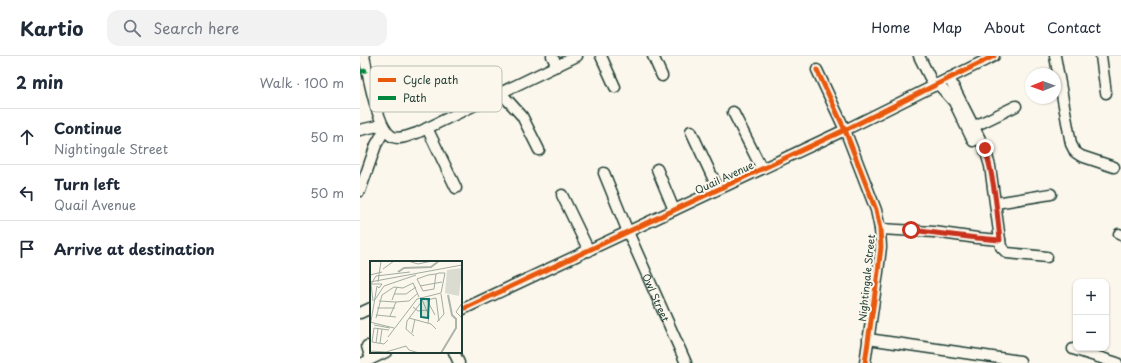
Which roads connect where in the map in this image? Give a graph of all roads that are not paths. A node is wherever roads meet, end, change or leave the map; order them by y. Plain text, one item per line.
1 (364, 56) edge
2 (552, 56) edge
3 (577, 56) edge
4 (601, 56) edge
5 (653, 56) edge
6 (919, 56) edge
7 (994, 56) edge
8 (1055, 56) edge
9 (1101, 56) edge
10 (556, 66) junction
11 (817, 70) dead end
12 (363, 71) edge
13 (662, 76) dead end
14 (950, 78) junction
15 (936, 85) junction
16 (615, 87) dead end
17 (370, 90) edge
18 (502, 93) edge
19 (502, 94) edge
20 (1106, 94) dead end
21 (1016, 106) dead end
22 (378, 112) edge
23 (461, 112) edge
24 (733, 112) dead end
25 (975, 126) junction
26 (384, 127) junction
27 (427, 128) junction
28 (360, 130) edge
29 (844, 130) junction
30 (691, 131) dead end
31 (973, 141) dead end
32 (539, 150) dead end
33 (1114, 166) dead end
34 (657, 169) dead end
35 (762, 169) junction
36 (604, 173) dead end
37 (456, 188) dead end
38 (718, 190) junction
39 (360, 191) edge
40 (562, 194) dead end
41 (1051, 194) dead end
42 (996, 203) junction
43 (674, 210) junction
44 (880, 229) junction
45 (628, 232) junction
46 (1000, 240) junction
47 (589, 251) junction
48 (1047, 257) dead end
49 (370, 308) edge
50 (462, 310) edge
51 (360, 313) edge
52 (868, 339) junction
53 (366, 347) edge
54 (1079, 351) edge
55 (384, 353) edge
56 (454, 353) edge
57 (367, 361) edge
58 (1020, 361) dead end
59 (459, 363) edge
60 (686, 363) edge
61 (865, 363) edge
62 (1117, 363) edge

1 - 12 street
2 - 10 street
3 - 10 street
4 - 16 street
5 - 13 street
6 - 15 street
7 - 14 street, Quail Avenue
8 - 33 street
9 - 20 street
10 - 18 street
11 - 29 street, Nightingale Street
12 - 17 street
14 - 15 street, Quail Avenue
14 - 25 street
15 - 29 street, Quail Avenue
15 - 31 street
19 - 32 street
21 - 25 street
22 - 26 street
23 - 27 street
24 - 35 street
25 - 42 street
26 - 27 street
26 - 28 street
26 - 39 street
27 - 37 street
29 - 35 street, Quail Avenue
29 - 44 street, Nightingale Street
30 - 38 street
34 - 43 street
35 - 38 street, Quail Avenue
36 - 45 street, Owl Street
38 - 43 street, Quail Avenue
40 - 47 street
41 - 42 street
42 - 46 street
43 - 45 street, Quail Avenue
44 - 46 street, Nightingale Street
44 - 52 street, Nightingale Street
45 - 47 street, Quail Avenue
45 - 60 street, Owl Street
46 - 48 street
47 - 50 street, Quail Avenue
49 - 51 street
52 - 58 street
52 - 61 street, Nightingale Street
53 - 57 street
54 - 62 street
55 - 57 street
56 - 59 street

